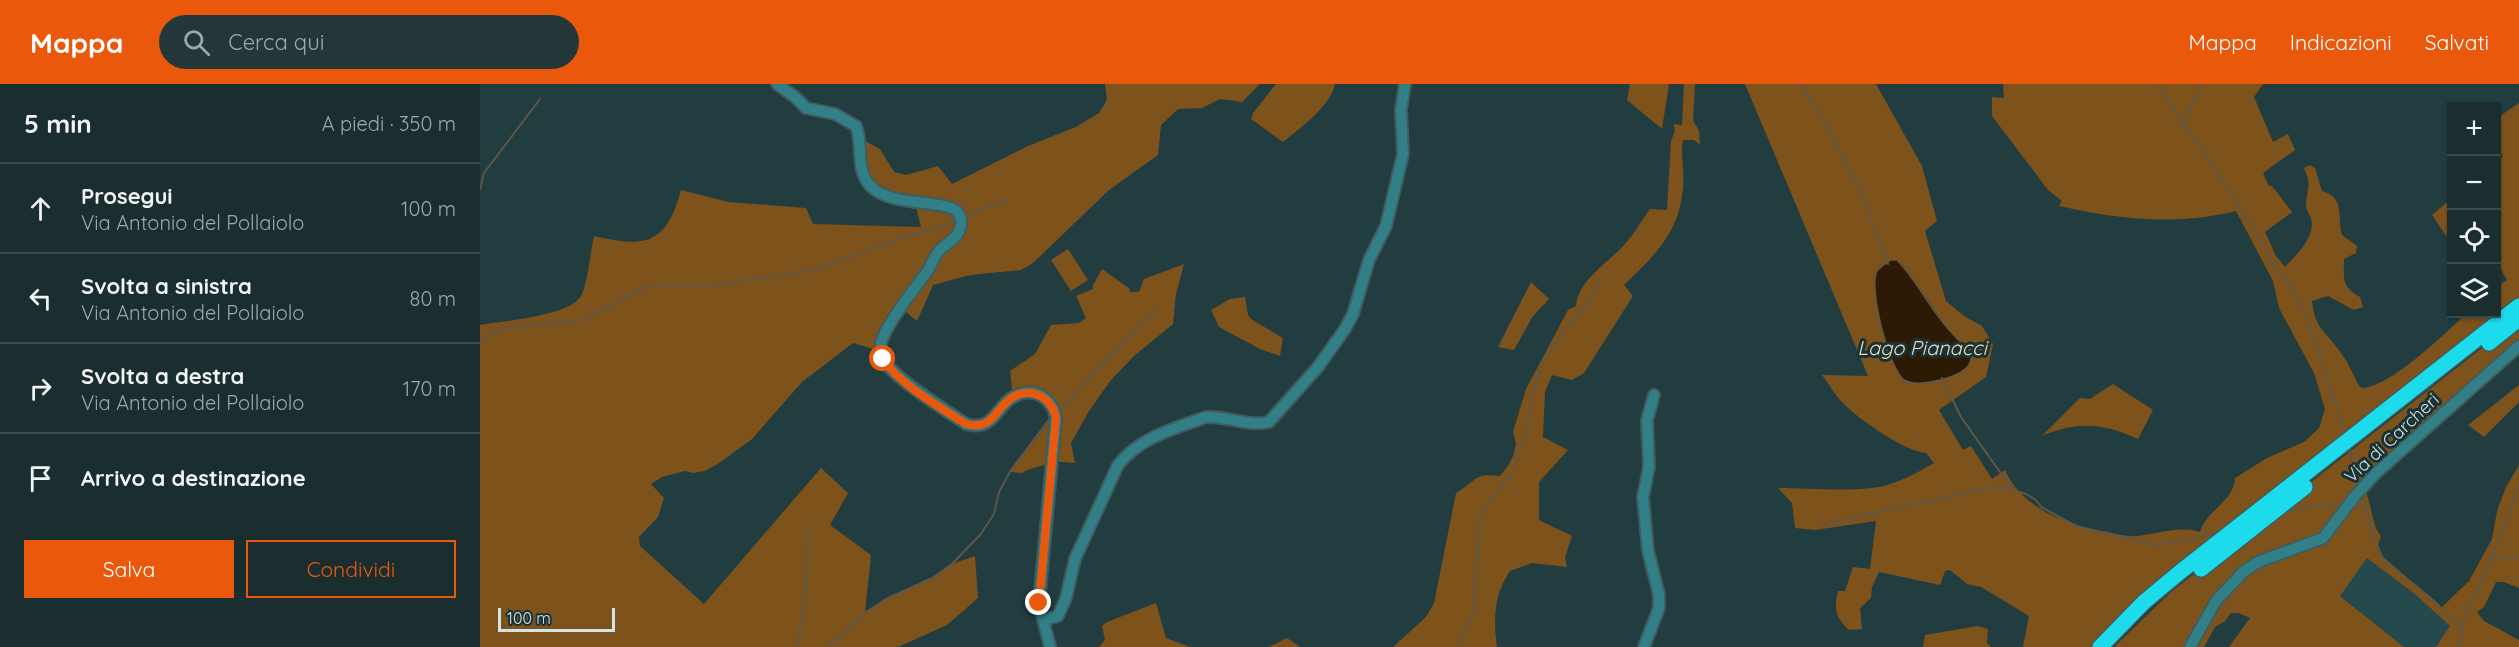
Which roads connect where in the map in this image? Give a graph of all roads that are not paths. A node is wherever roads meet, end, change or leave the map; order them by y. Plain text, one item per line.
1 (777, 84) edge
2 (1405, 84) edge
3 (2519, 306) edge
4 (2519, 319) edge
5 (2519, 346) edge
6 (1654, 395) dead end
7 (1043, 620) junction
8 (2116, 630) junction
9 (1050, 647) edge
10 (1644, 647) edge
11 (2092, 647) edge
12 (2100, 647) edge
13 (2114, 647) edge
14 (2190, 647) edge

1 - 7 street
2 - 7 street
3 - 8 highway
4 - 13 highway
5 - 14 street, Via di Carcheri
6 - 10 street
7 - 9 street
8 - 11 highway
8 - 12 highway

